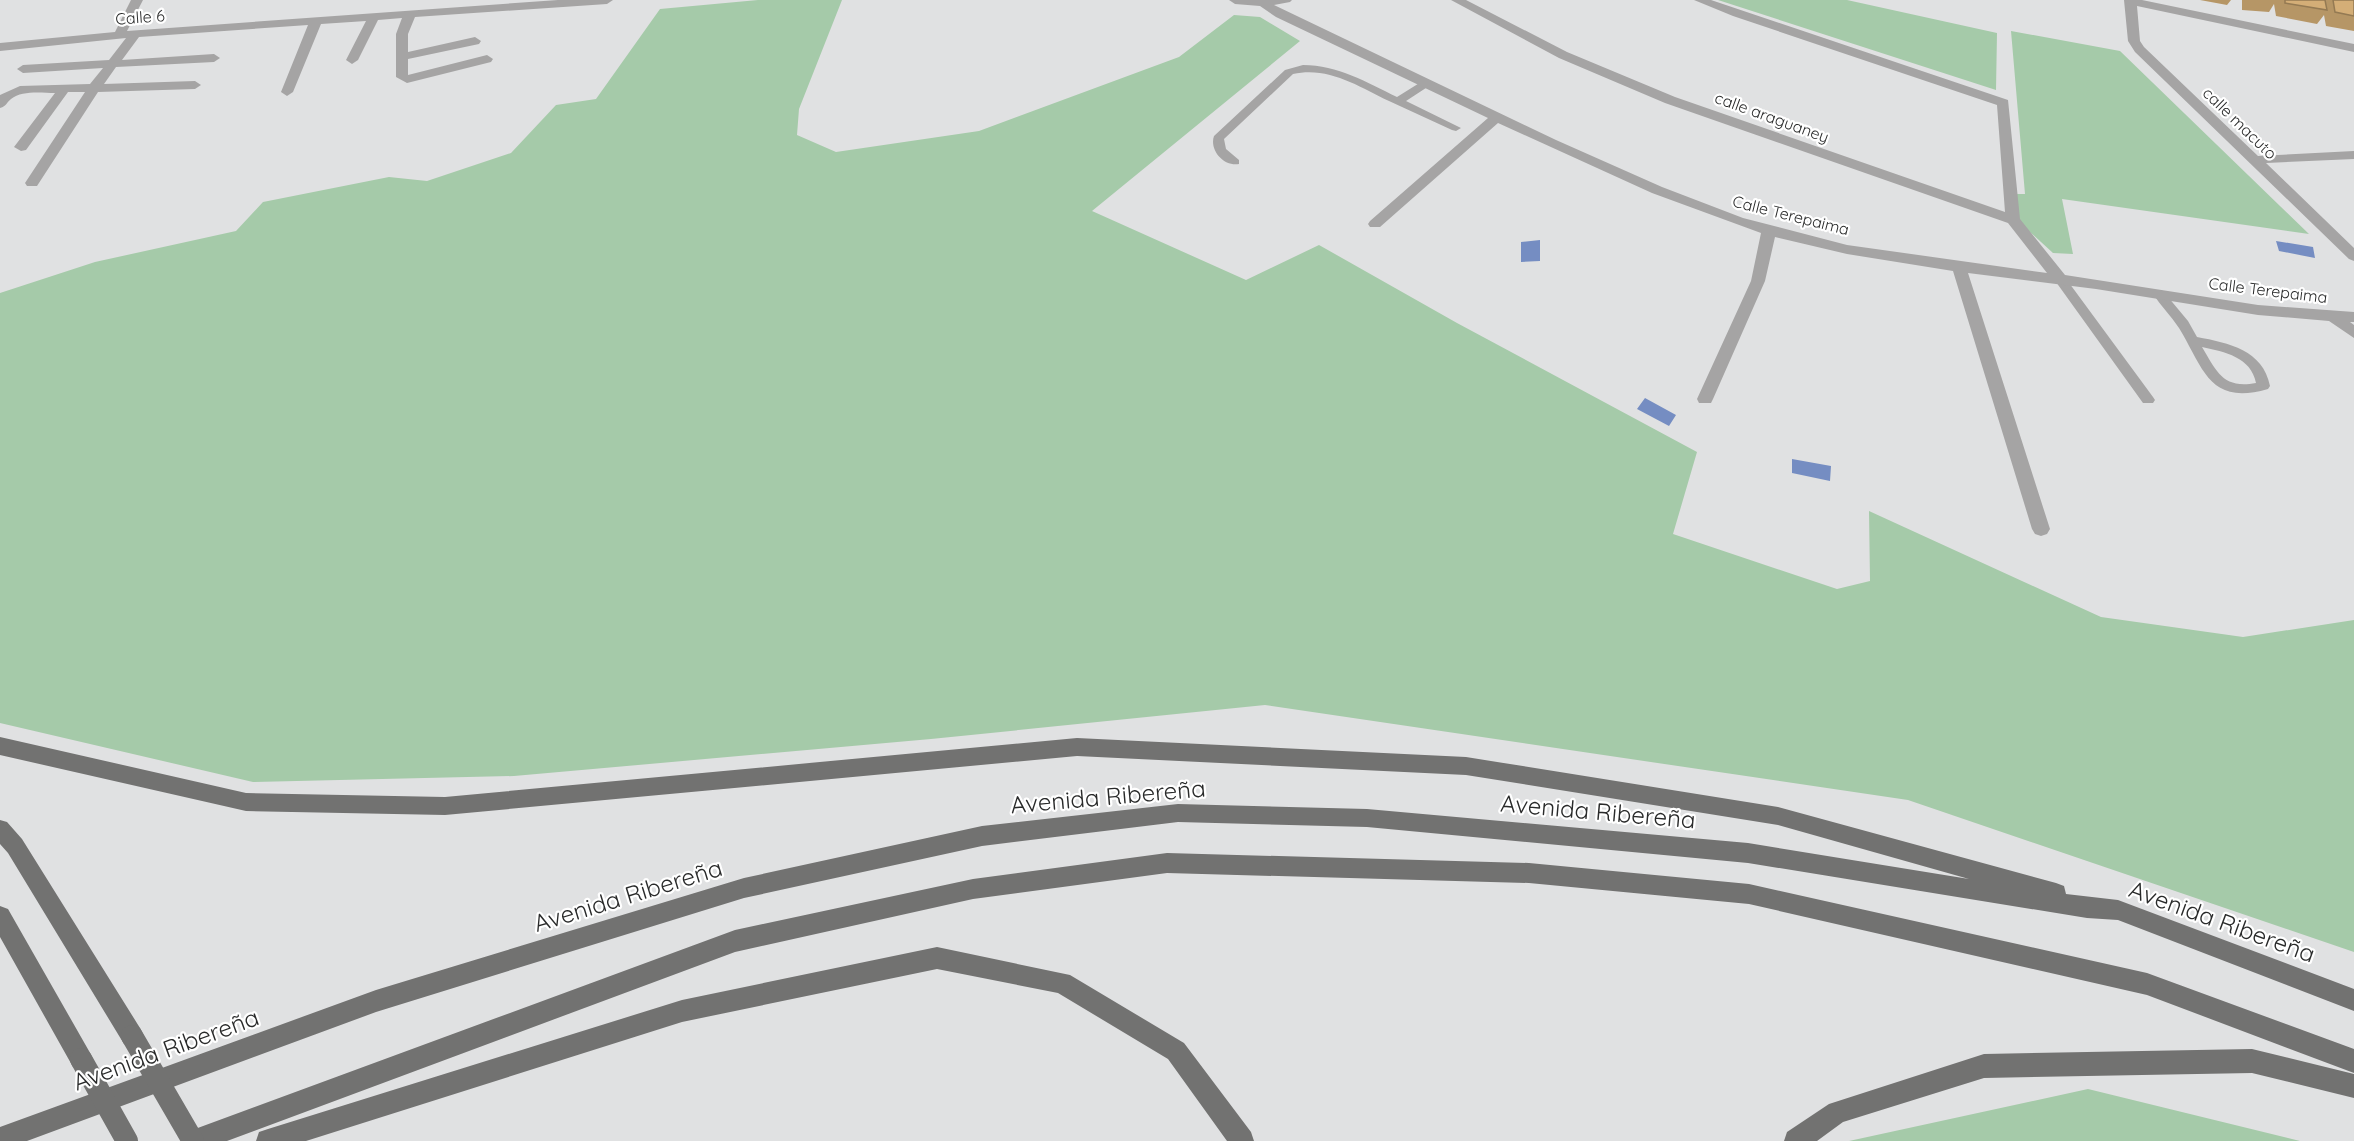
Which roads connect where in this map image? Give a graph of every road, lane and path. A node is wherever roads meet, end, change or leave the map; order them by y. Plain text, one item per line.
1 (137, 0) edge
2 (462, 0) edge
3 (607, 0) edge
4 (1235, 0) edge
5 (1286, 0) edge
6 (1457, 0) edge
7 (1700, 0) edge
8 (1259, 1) edge
9 (2130, 1) edge
10 (446, 11) junction
11 (410, 14) junction
12 (374, 16) junction
13 (316, 21) junction
14 (135, 34) junction
15 (119, 35) junction
16 (475, 41) dead end
17 (0, 46) edge
18 (2354, 48) edge
19 (402, 57) junction
20 (214, 58) dead end
21 (487, 59) dead end
22 (352, 60) dead end
23 (114, 63) junction
24 (23, 69) dead end
25 (1425, 84) junction
26 (195, 85) dead end
27 (65, 88) junction
28 (94, 88) junction
29 (287, 92) dead end
30 (1398, 101) junction
31 (0, 104) edge
32 (1497, 118) junction
33 (1456, 129) dead end
34 (21, 147) dead end
35 (2354, 155) edge
36 (2254, 160) junction
37 (1235, 162) dead end
38 (32, 183) dead end
39 (2013, 220) junction
40 (1375, 224) dead end
41 (1769, 231) junction
42 (2354, 256) edge
43 (1959, 267) junction
44 (2060, 279) junction
45 (2159, 294) junction
46 (2333, 317) junction
47 (2354, 317) edge
48 (2354, 333) edge
49 (2193, 341) junction
50 (1705, 399) dead end
51 (2148, 400) dead end
52 (2041, 529) dead end
53 (0, 746) edge
54 (0, 829) edge
55 (2118, 910) junction
56 (0, 916) edge
57 (2354, 1000) edge
58 (2354, 1061) edge
59 (2354, 1086) edge
60 (0, 1139) edge
61 (127, 1141) edge
62 (194, 1141) edge
63 (268, 1141) edge
64 (1242, 1141) edge
65 (1796, 1141) edge

1 - 15 street
2 - 10 street
3 - 10 street, Calle 6
4 - 8 street
5 - 8 street
6 - 39 street, calle araguaney
7 - 39 street
8 - 25 street, Calle Terepaima
9 - 18 street
9 - 36 street, calle macuto
10 - 11 street, Calle 6
11 - 12 street, Calle 6
11 - 19 street
12 - 13 street, Calle 6
12 - 22 street
13 - 14 street, Calle 6
13 - 29 street
14 - 15 street, Calle 6
14 - 23 street
15 - 17 street, Calle 6
16 - 19 street
19 - 21 street
20 - 23 street
23 - 24 street
23 - 28 street
25 - 30 lane
25 - 32 street, Calle Terepaima
26 - 28 street
27 - 28 street
27 - 31 street
27 - 34 street
28 - 38 street
30 - 33 lane
30 - 37 lane
32 - 40 street
32 - 41 street, Calle Terepaima
35 - 36 street
36 - 42 street, calle macuto
39 - 44 street
41 - 43 street, Calle Terepaima
41 - 50 street
43 - 44 street, Calle Terepaima
43 - 52 street
44 - 45 street, Calle Terepaima
44 - 51 lane
45 - 46 street, Calle Terepaima
45 - 49 lane
46 - 47 street, Calle Terepaima
46 - 48 street
49 - 49 lane
53 - 55 main road
54 - 62 main road, bridge
55 - 57 main road, Avenida Ribereña
55 - 60 main road, Avenida Ribereña
56 - 61 main road, bridge
58 - 62 main road
59 - 65 main road
63 - 64 main road

